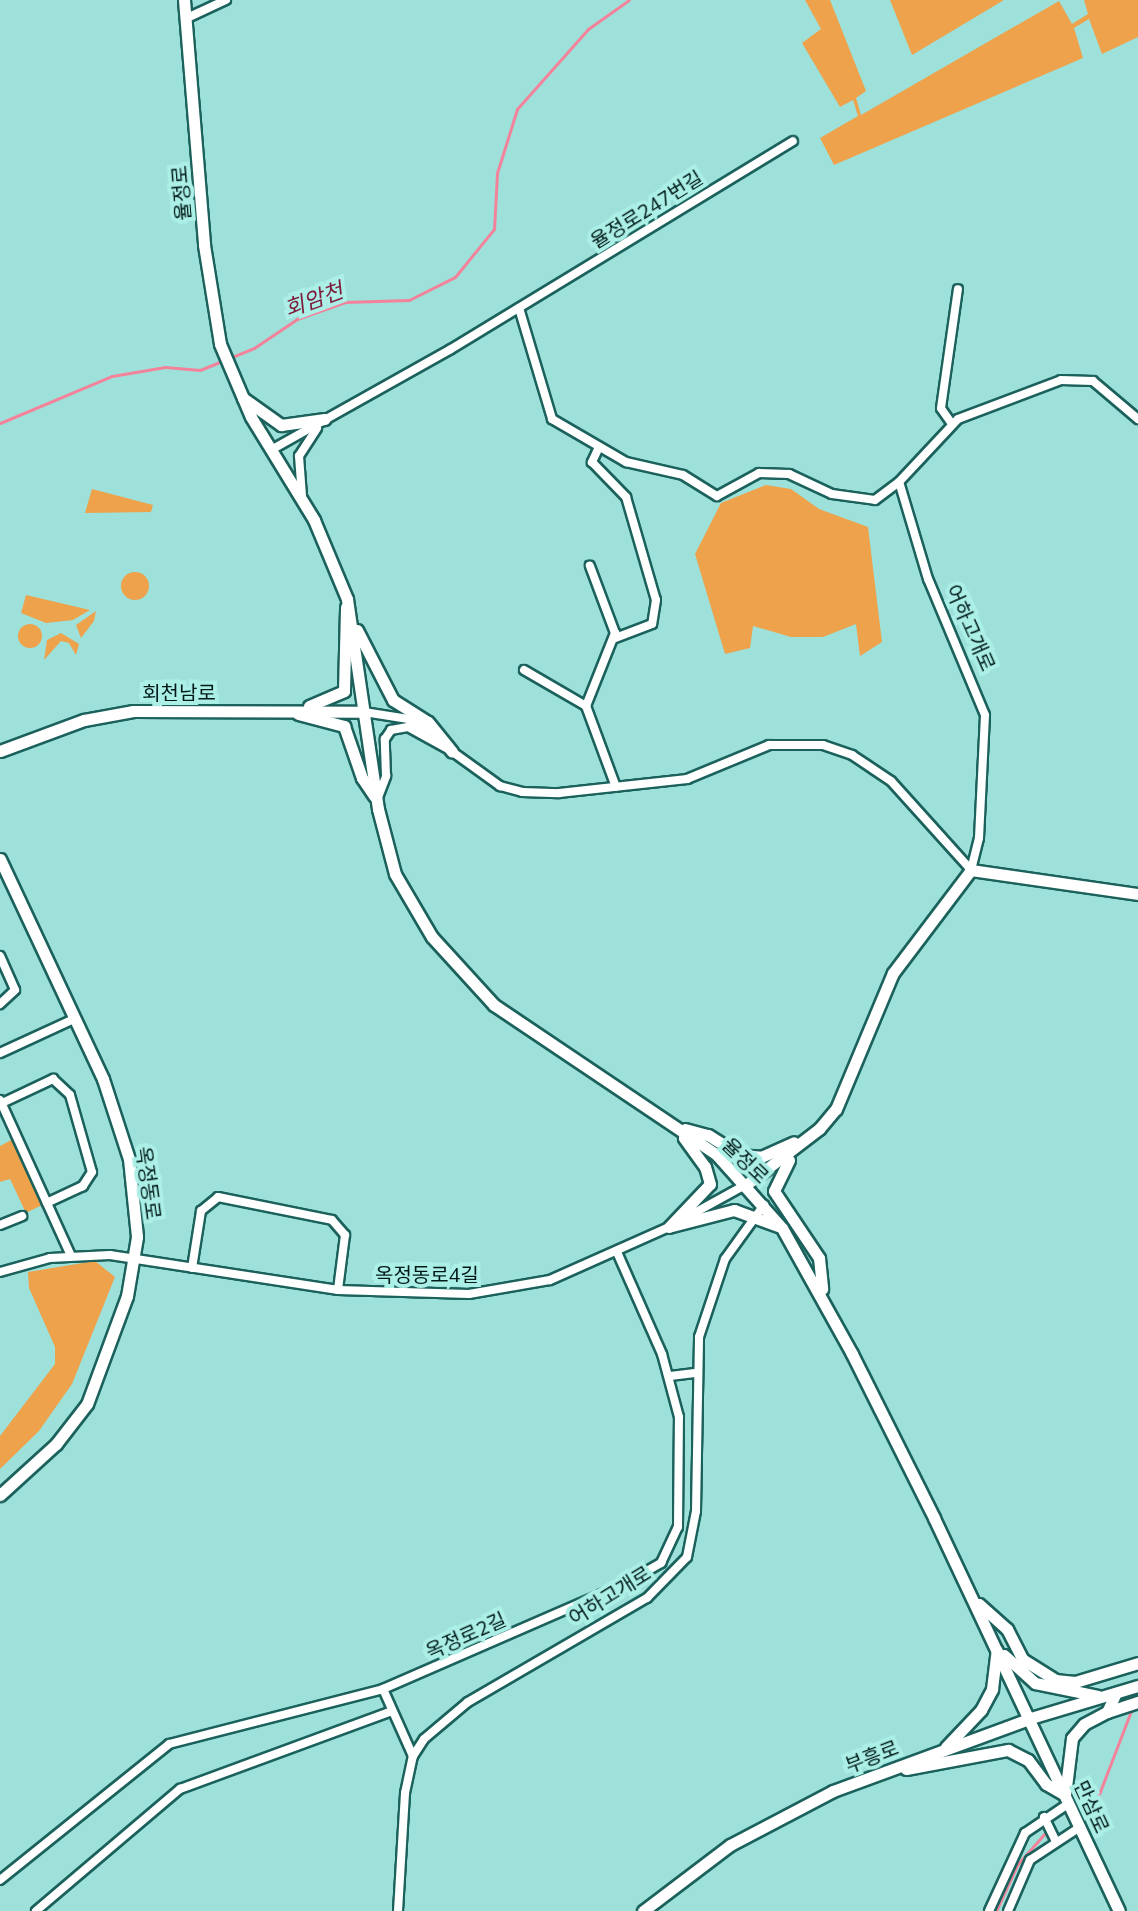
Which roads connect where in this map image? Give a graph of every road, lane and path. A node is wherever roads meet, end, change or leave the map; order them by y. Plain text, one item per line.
1 (184, 0) edge
2 (226, 0) edge
3 (187, 18) junction
4 (793, 141) dead end
5 (958, 289) dead end
6 (519, 308) junction
7 (242, 398) junction
8 (325, 419) junction
9 (1138, 419) edge
10 (952, 424) junction
11 (599, 447) junction
12 (271, 450) junction
13 (899, 482) junction
14 (302, 501) junction
15 (590, 566) dead end
16 (347, 599) junction
17 (353, 625) junction
18 (615, 638) junction
19 (524, 670) dead end
20 (586, 706) junction
21 (286, 710) junction
22 (364, 712) junction
23 (0, 751) edge
24 (452, 752) junction
25 (616, 787) junction
26 (377, 801) junction
27 (0, 859) edge
28 (971, 870) junction
29 (1138, 894) edge
30 (0, 956) edge
31 (0, 1004) edge
32 (74, 1019) junction
33 (0, 1053) edge
34 (0, 1102) edge
35 (673, 1126) junction
36 (819, 1129) junction
37 (747, 1184) junction
38 (47, 1203) junction
39 (764, 1205) junction
40 (22, 1216) dead end
41 (755, 1216) junction
42 (0, 1225) edge
43 (669, 1227) junction
44 (782, 1228) junction
45 (617, 1252) junction
46 (71, 1256) junction
47 (135, 1258) junction
48 (192, 1268) junction
49 (0, 1272) edge
50 (338, 1290) junction
51 (822, 1297) junction
52 (695, 1373) junction
53 (670, 1376) junction
54 (0, 1495) edge
55 (973, 1598) junction
56 (997, 1649) junction
57 (1138, 1663) edge
58 (1138, 1686) edge
59 (383, 1689) junction
60 (1118, 1692) junction
61 (1103, 1697) junction
62 (1138, 1702) edge
63 (1112, 1710) junction
64 (392, 1711) junction
65 (1031, 1718) junction
66 (945, 1749) junction
67 (413, 1756) junction
68 (882, 1773) junction
69 (1066, 1800) junction
70 (1044, 1817) junction
71 (1080, 1827) junction
72 (1055, 1840) junction
73 (0, 1880) edge
74 (36, 1911) edge
75 (398, 1911) edge
76 (643, 1911) edge
77 (989, 1911) edge
78 (1008, 1911) edge
79 (1119, 1911) edge

1 - 3 main road, 율정로
2 - 3 street
3 - 7 main road, 율정로
4 - 6 street, 율정로247번길
5 - 10 street
6 - 8 street, 율정로247번길
6 - 11 street
7 - 8 main road
7 - 12 main road, 율정로
8 - 12 street, 율정로247번길
8 - 14 street
9 - 10 street
10 - 13 street
11 - 13 street
11 - 18 street
12 - 14 main road, 율정로
13 - 28 street, 어하고개로
14 - 16 main road, 율정로
15 - 18 street
16 - 17 main road
16 - 21 main road
17 - 22 main road, 율정로
17 - 24 main road
18 - 20 street
19 - 20 street
20 - 25 street
21 - 22 main road, 회천남로
21 - 23 main road, 회천남로
21 - 26 main road
22 - 24 street
22 - 26 main road, 율정로
24 - 25 street
24 - 26 street
25 - 28 street
26 - 35 main road, 율정로
27 - 32 main road, 옥정동로
28 - 29 main road
28 - 36 main road, 어하고개로
30 - 31 street
32 - 33 street
32 - 47 main road, 옥정동로
34 - 38 street
34 - 38 street
35 - 36 main road
35 - 37 main road, 율정로
35 - 43 main road
36 - 37 main road, 어하고개로
36 - 51 main road
37 - 39 main road, 율정로
37 - 43 street, 옥정동로4길
38 - 46 street
39 - 41 street, 어하고개로
39 - 44 main road, 율정로
40 - 42 street
41 - 43 main road
41 - 44 main road
41 - 52 street, 어하고개로
43 - 45 street, 옥정동로4길
44 - 51 main road, 율정로
45 - 50 street, 옥정동로4길
45 - 53 street, 옥정로2길
46 - 47 street, 옥정동로4길
46 - 49 street, 옥정동로4길
47 - 48 street, 옥정동로4길
47 - 54 main road, 옥정동로
48 - 50 street, 옥정동로4길
48 - 50 street
51 - 55 main road, 율정로
52 - 53 street
52 - 67 street, 어하고개로
53 - 59 street, 옥정로2길
55 - 56 main road, 율정로
55 - 57 main road
56 - 61 main road
56 - 65 main road, 율정로
56 - 66 main road
58 - 60 main road, 부흥로
59 - 64 street
59 - 73 street, 옥정로2길
60 - 61 main road, 부흥로
60 - 63 main road
61 - 65 main road, 부흥로
62 - 63 main road
63 - 69 main road
64 - 67 street
64 - 74 street
65 - 66 main road, 부흥로
65 - 69 main road, 만삼로
66 - 68 main road, 부흥로
67 - 75 street
68 - 69 main road
68 - 76 main road, 부흥로
69 - 70 street
69 - 71 main road, 만삼로
70 - 72 street
70 - 77 street
71 - 72 street
71 - 79 main road, 만삼로
72 - 78 street

